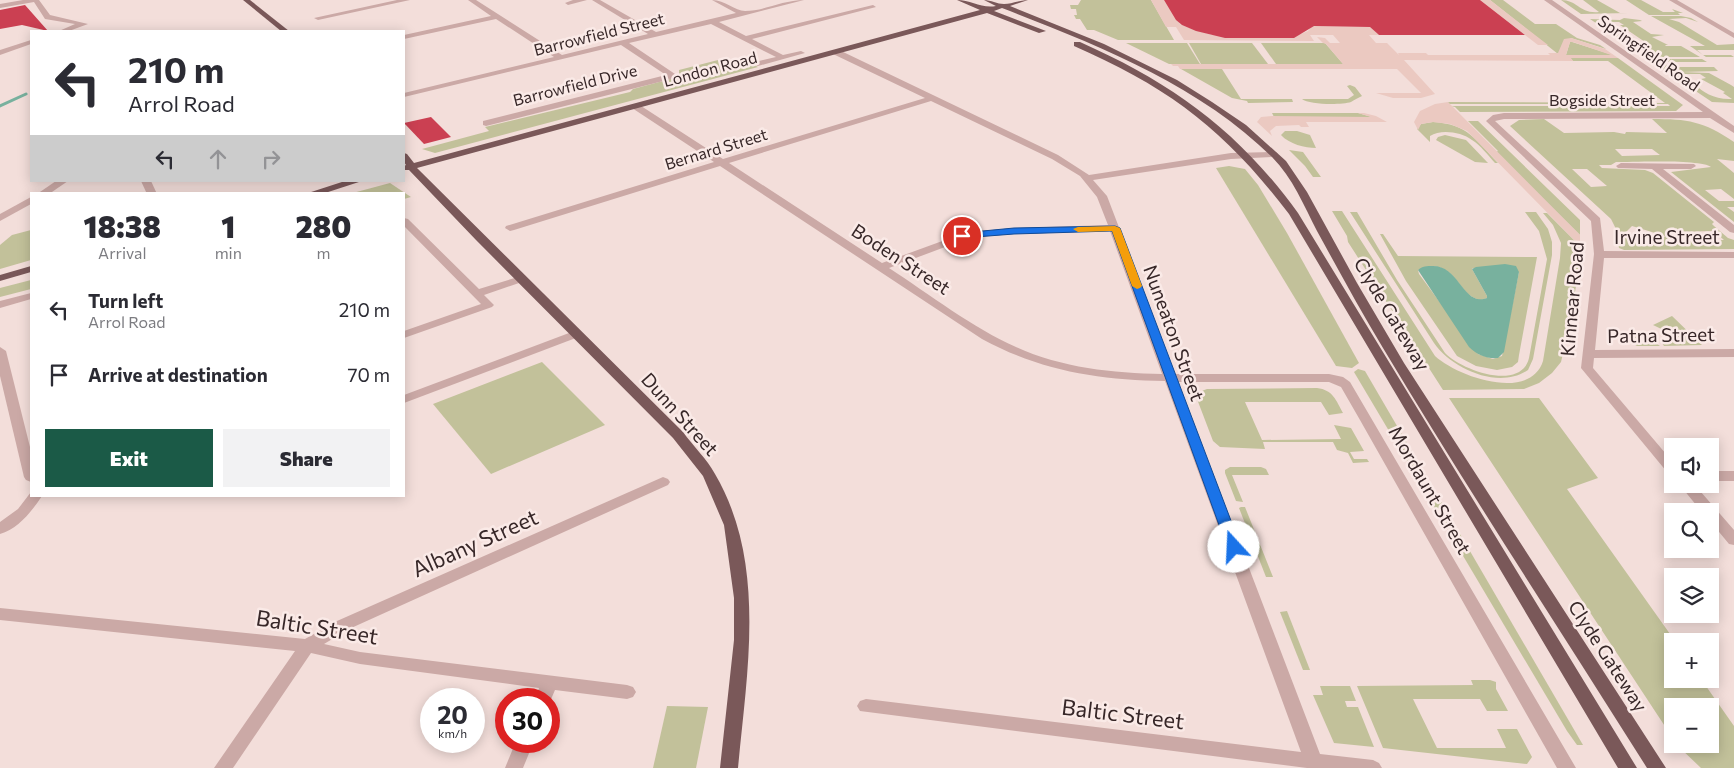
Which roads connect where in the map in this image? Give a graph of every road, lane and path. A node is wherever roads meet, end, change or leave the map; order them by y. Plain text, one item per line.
1 (36, 0) edge
2 (246, 0) edge
3 (407, 0) edge
4 (472, 0) edge
5 (584, 0) edge
6 (595, 0) edge
7 (714, 0) edge
8 (801, 0) edge
9 (960, 0) edge
10 (1025, 0) edge
11 (1547, 0) edge
12 (1672, 0) edge
13 (390, 1) edge
14 (568, 4) dead end
15 (987, 5) edge
16 (0, 6) edge
17 (1003, 6) junction
18 (873, 7) dead end
19 (743, 14) junction
20 (498, 17) junction
21 (318, 18) dead end
22 (712, 21) junction
23 (65, 30) edge
24 (284, 30) edge
25 (655, 35) junction
26 (1734, 36) edge
27 (405, 37) edge
28 (745, 38) junction
29 (30, 42) edge
30 (623, 43) junction
31 (836, 52) junction
32 (0, 53) edge
33 (801, 53) dead end
34 (561, 58) junction
35 (783, 58) junction
36 (758, 64) dead end
37 (405, 95) edge
38 (932, 98) junction
39 (635, 106) junction
40 (1712, 115) junction
41 (1493, 118) joint
42 (486, 123) dead end
43 (1734, 130) edge
44 (1273, 154) junction
45 (1247, 155) junction
46 (722, 162) junction
47 (407, 163) edge
48 (1621, 166) dead end
49 (1654, 166) junction
50 (1691, 166) dead end
51 (1087, 178) junction
52 (61, 182) edge
53 (353, 182) edge
54 (45, 192) edge
55 (317, 192) edge
56 (30, 201) edge
57 (0, 218) edge
58 (405, 222) edge
59 (510, 228) dead end
60 (1115, 228) junction
61 (1734, 230) edge
62 (417, 232) junction
63 (405, 237) edge
64 (1599, 254) junction
65 (1734, 255) edge
66 (881, 267) junction
67 (30, 269) edge
68 (0, 278) edge
69 (521, 279) junction
70 (478, 293) junction
71 (30, 296) edge
72 (0, 305) edge
73 (577, 334) junction
74 (405, 335) edge
75 (0, 351) edge
76 (1734, 352) edge
77 (1588, 354) junction
78 (1171, 378) junction
79 (405, 399) edge
80 (1664, 459) edge
81 (30, 469) edge
82 (1719, 476) edge
83 (1734, 476) edge
84 (663, 482) dead end
85 (1694, 493) edge
86 (34, 497) edge
87 (1702, 503) edge
88 (1719, 522) edge
89 (0, 530) edge
90 (1734, 540) edge
91 (0, 614) edge
92 (307, 646) junction
93 (550, 682) junction
94 (548, 688) edge
95 (627, 692) dead end
96 (866, 706) dead end
97 (520, 753) edge
98 (1315, 764) edge
99 (223, 768) edge
100 (514, 768) edge
101 (729, 768) edge
102 (1374, 768) edge
103 (1567, 768) edge
104 (1628, 768) edge
105 (1657, 768) edge

1 - 16 street
1 - 23 street
2 - 24 main road
3 - 13 street
4 - 20 street
5 - 14 street
6 - 25 street
7 - 19 street
8 - 19 street, Barrowfield Street
9 - 15 main road, Clyde Gateway
10 - 17 main road
11 - 40 street, Springfield Road
12 - 26 street
13 - 21 street
15 - 17 main road, Clyde Gateway
15 - 31 main road, London Road
15 - 45 main road, Clyde Gateway
17 - 44 main road, Clyde Gateway
18 - 28 street
19 - 22 street, Barrowfield Street
20 - 27 street
20 - 34 street
22 - 25 street, Barrowfield Street
22 - 28 street
25 - 30 street, Barrowfield Street
28 - 35 street
29 - 32 street
30 - 34 street, Barrowfield Street
30 - 42 street, Barrowfield Drive
31 - 38 street, Nuneaton Street
31 - 39 main road, London Road
33 - 35 street
34 - 37 street, Barrowfield Street
35 - 36 street
38 - 46 street, Bernard Street
38 - 51 street, Nuneaton Street
39 - 46 street, Boden Street
39 - 47 main road, London Road
40 - 41 street, Bogside Street
40 - 43 street, Springfield Road
41 - 64 street, Kinnear Road
44 - 45 street
44 - 105 main road, Clyde Gateway
45 - 51 street
45 - 104 main road, Clyde Gateway
46 - 59 street, Bernard Street
46 - 66 street, Boden Street
47 - 69 main road, Dunn Street
48 - 49 street
49 - 50 street
49 - 61 street
51 - 60 street, Nuneaton Street
52 - 54 street
53 - 55 main road
56 - 57 street
58 - 62 street
60 - 66 street
60 - 78 street, Nuneaton Street
62 - 63 street
62 - 70 street
64 - 65 street, Irvine Street
64 - 77 street, Kinnear Road
66 - 78 street, Boden Street
67 - 68 main road
69 - 70 street
69 - 73 main road, Dunn Street
70 - 74 street
71 - 72 street
73 - 79 street
73 - 101 main road, Dunn Street
75 - 81 street
76 - 77 street, Patna Street
77 - 80 street, Kinnear Road
78 - 98 street, Nuneaton Street
78 - 103 street, Mordaunt Street
82 - 83 street
84 - 92 street, Albany Street
85 - 87 street
86 - 89 street
88 - 90 street
91 - 92 street, Baltic Street
92 - 93 street, Baltic Street
92 - 99 street
93 - 94 street
93 - 95 street, Baltic Street
96 - 98 street, Baltic Street
97 - 100 street
98 - 102 street, Baltic Street

